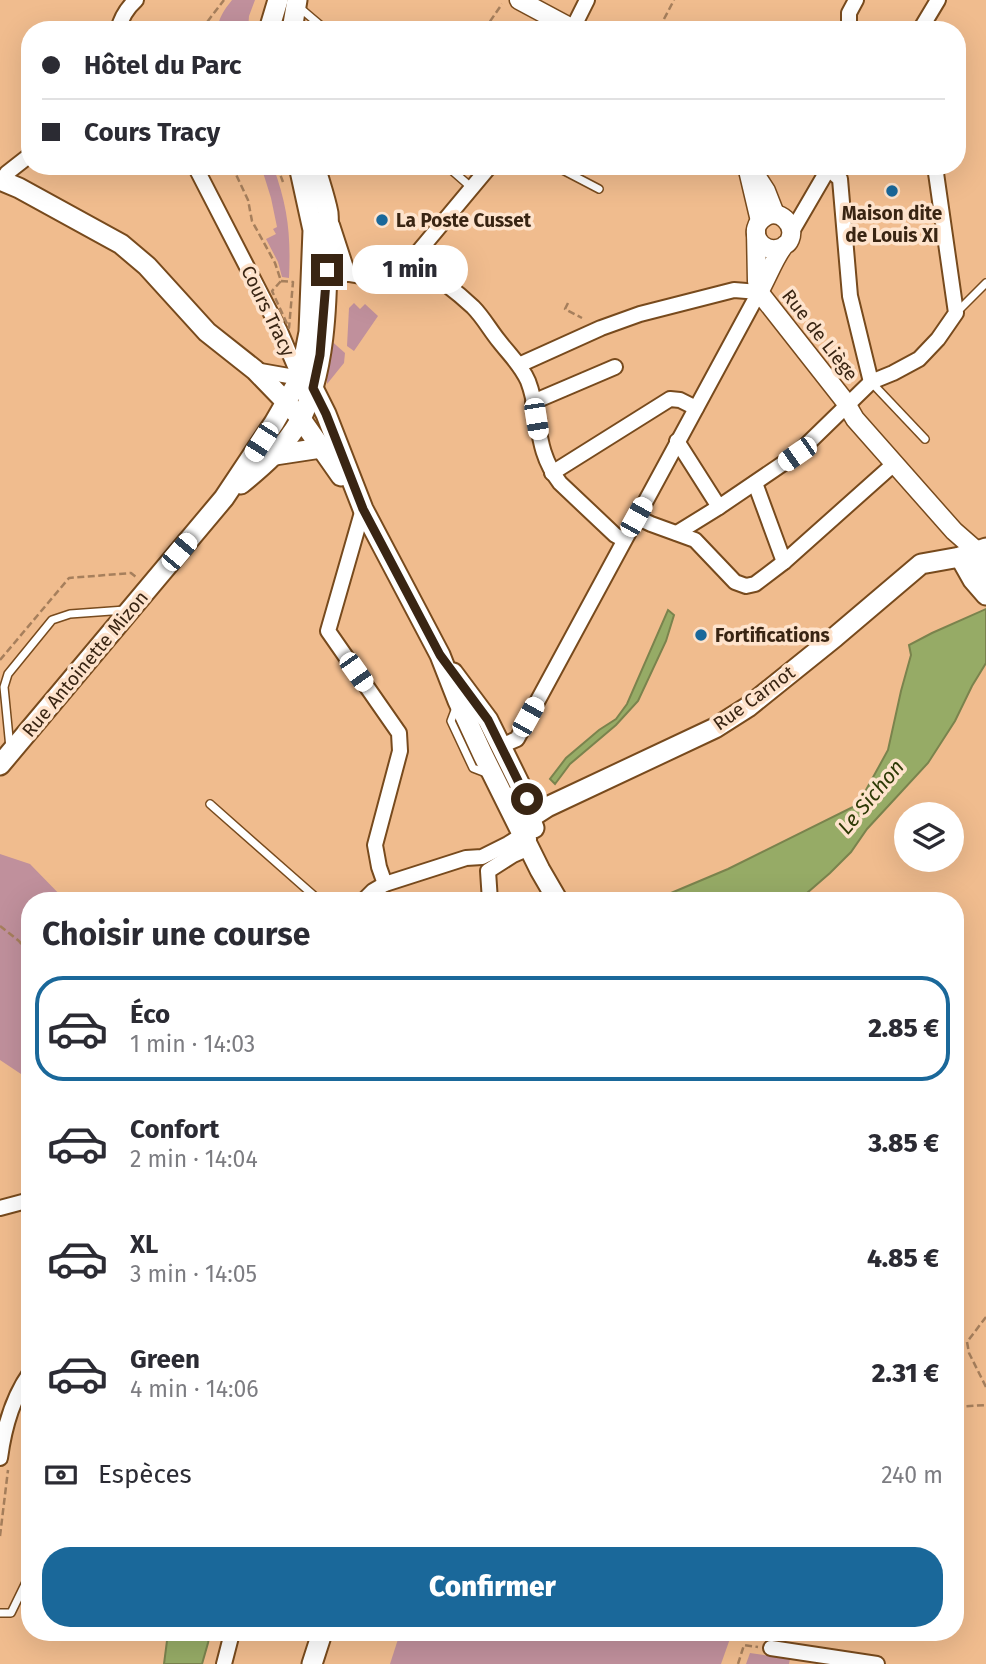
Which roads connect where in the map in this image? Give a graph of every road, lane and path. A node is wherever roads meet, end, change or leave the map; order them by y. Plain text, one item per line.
1 (136, 0) edge
2 (224, 0) edge
3 (505, 0) edge
4 (519, 0) edge
5 (587, 0) edge
6 (674, 0) edge
7 (856, 0) edge
8 (938, 0) edge
9 (290, 2) edge
10 (664, 19) dead end
11 (120, 21) edge
12 (208, 21) edge
13 (276, 21) edge
14 (291, 21) edge
15 (314, 21) edge
16 (490, 21) edge
17 (559, 21) edge
18 (578, 21) edge
19 (849, 21) edge
20 (925, 21) edge
21 (21, 162) edge
22 (200, 175) edge
23 (236, 175) edge
24 (281, 175) edge
25 (301, 175) edge
26 (317, 175) edge
27 (457, 175) edge
28 (483, 175) edge
29 (572, 175) edge
30 (752, 175) edge
31 (825, 175) edge
32 (837, 175) edge
33 (936, 175) edge
34 (1, 181) edge
35 (283, 182) dead end
36 (472, 188) junction
37 (599, 189) dead end
38 (814, 194) junction
39 (328, 214) junction
40 (767, 220) junction
41 (787, 240) junction
42 (412, 261) junction
43 (320, 269) junction
44 (348, 274) junction
45 (281, 282) junction
46 (986, 283) edge
47 (760, 292) junction
48 (568, 303) dead end
49 (956, 313) junction
50 (601, 328) junction
51 (519, 365) junction
52 (615, 366) dead end
53 (255, 370) junction
54 (871, 382) junction
55 (307, 383) junction
56 (286, 402) junction
57 (533, 402) junction
58 (847, 404) junction
59 (696, 408) junction
60 (301, 419) junction
61 (925, 439) dead end
62 (677, 442) junction
63 (328, 443) junction
64 (275, 455) junction
65 (894, 463) junction
66 (552, 473) junction
67 (755, 483) junction
68 (224, 498) junction
69 (719, 507) junction
70 (363, 509) junction
71 (636, 517) junction
72 (677, 533) junction
73 (624, 540) junction
74 (975, 552) edge
75 (784, 562) junction
76 (984, 585) edge
77 (149, 587) junction
78 (130, 610) junction
79 (440, 655) junction
80 (0, 660) edge
81 (458, 701) junction
82 (492, 750) junction
83 (5, 759) edge
84 (492, 774) junction
85 (210, 804) dead end
86 (527, 834) junction
87 (482, 857) junction
88 (488, 871) junction
89 (385, 884) junction
90 (310, 892) edge
91 (372, 892) edge
92 (489, 892) edge
93 (552, 892) edge
94 (561, 892) edge
95 (0, 926) edge
96 (21, 944) edge
97 (21, 1202) edge
98 (0, 1208) edge
99 (986, 1317) edge
100 (21, 1386) edge
101 (986, 1387) edge
102 (986, 1405) edge
103 (964, 1406) edge
104 (0, 1458) edge
105 (21, 1592) edge
106 (0, 1612) edge
107 (230, 1641) edge
108 (319, 1641) edge
109 (771, 1648) joint
110 (223, 1664) edge
111 (312, 1664) edge
112 (738, 1664) edge
113 (877, 1664) edge

1 - 11 street
2 - 12 path
3 - 16 path
4 - 17 street
5 - 18 street
6 - 10 path
7 - 19 street
8 - 20 street
9 - 13 main road
9 - 14 main road
9 - 15 lane
21 - 34 street
22 - 55 street, Cours Tracy
23 - 45 path
24 - 35 path
25 - 43 main road, Cours Tracy
26 - 39 main road, Cours Tracy
27 - 36 lane
28 - 36 street
29 - 37 lane
30 - 40 street
31 - 38 street
32 - 54 street
33 - 49 street
34 - 53 main road
36 - 42 street
38 - 40 street
38 - 41 street
39 - 43 main road, Cours Tracy
39 - 44 street
40 - 41 street
40 - 41 street
40 - 47 street
41 - 47 street
42 - 44 street
42 - 51 street
43 - 44 street
43 - 55 main road, Cours Tracy
45 - 45 path
46 - 49 lane
47 - 50 street
47 - 58 street, Rue de Liège
47 - 59 street
48 - 50 path
49 - 54 street
50 - 51 street
51 - 57 street
52 - 57 street
53 - 55 street
53 - 56 main road
54 - 58 street
54 - 61 lane
55 - 56 main road, Rue Antoinette Mizon
55 - 60 main road, Cours Tracy
55 - 63 main road
56 - 60 main road
56 - 68 main road, Rue Antoinette Mizon
57 - 66 street
58 - 65 street, Rue de Liège
58 - 67 street
59 - 62 street
59 - 66 street
60 - 63 main road
60 - 64 main road, Rue Antoinette Mizon
62 - 69 street
62 - 71 street
63 - 64 main road
63 - 70 main road
64 - 68 main road, Rue Antoinette Mizon
65 - 74 street, Rue de Liège
65 - 75 street
66 - 73 street
67 - 69 street
67 - 75 street
68 - 77 main road, Rue Antoinette Mizon
69 - 72 street
70 - 79 main road
70 - 89 street
71 - 72 street
71 - 73 street
72 - 75 street
73 - 82 street
74 - 76 main road
74 - 86 main road, Rue Carnot
77 - 78 main road, Rue Antoinette Mizon
77 - 80 path
78 - 83 main road, Rue Antoinette Mizon
78 - 83 lane
79 - 81 main road
79 - 82 main road
81 - 82 main road
81 - 84 lane
82 - 84 main road
82 - 86 main road
84 - 86 main road
85 - 90 lane
86 - 87 street
86 - 88 street
86 - 93 main road
86 - 94 main road
87 - 88 street
87 - 89 street
88 - 92 street
89 - 91 street
95 - 96 path
97 - 98 street
99 - 101 path
100 - 104 street
102 - 103 path
105 - 106 lane
107 - 110 street
108 - 111 main road
109 - 112 path
109 - 113 street

